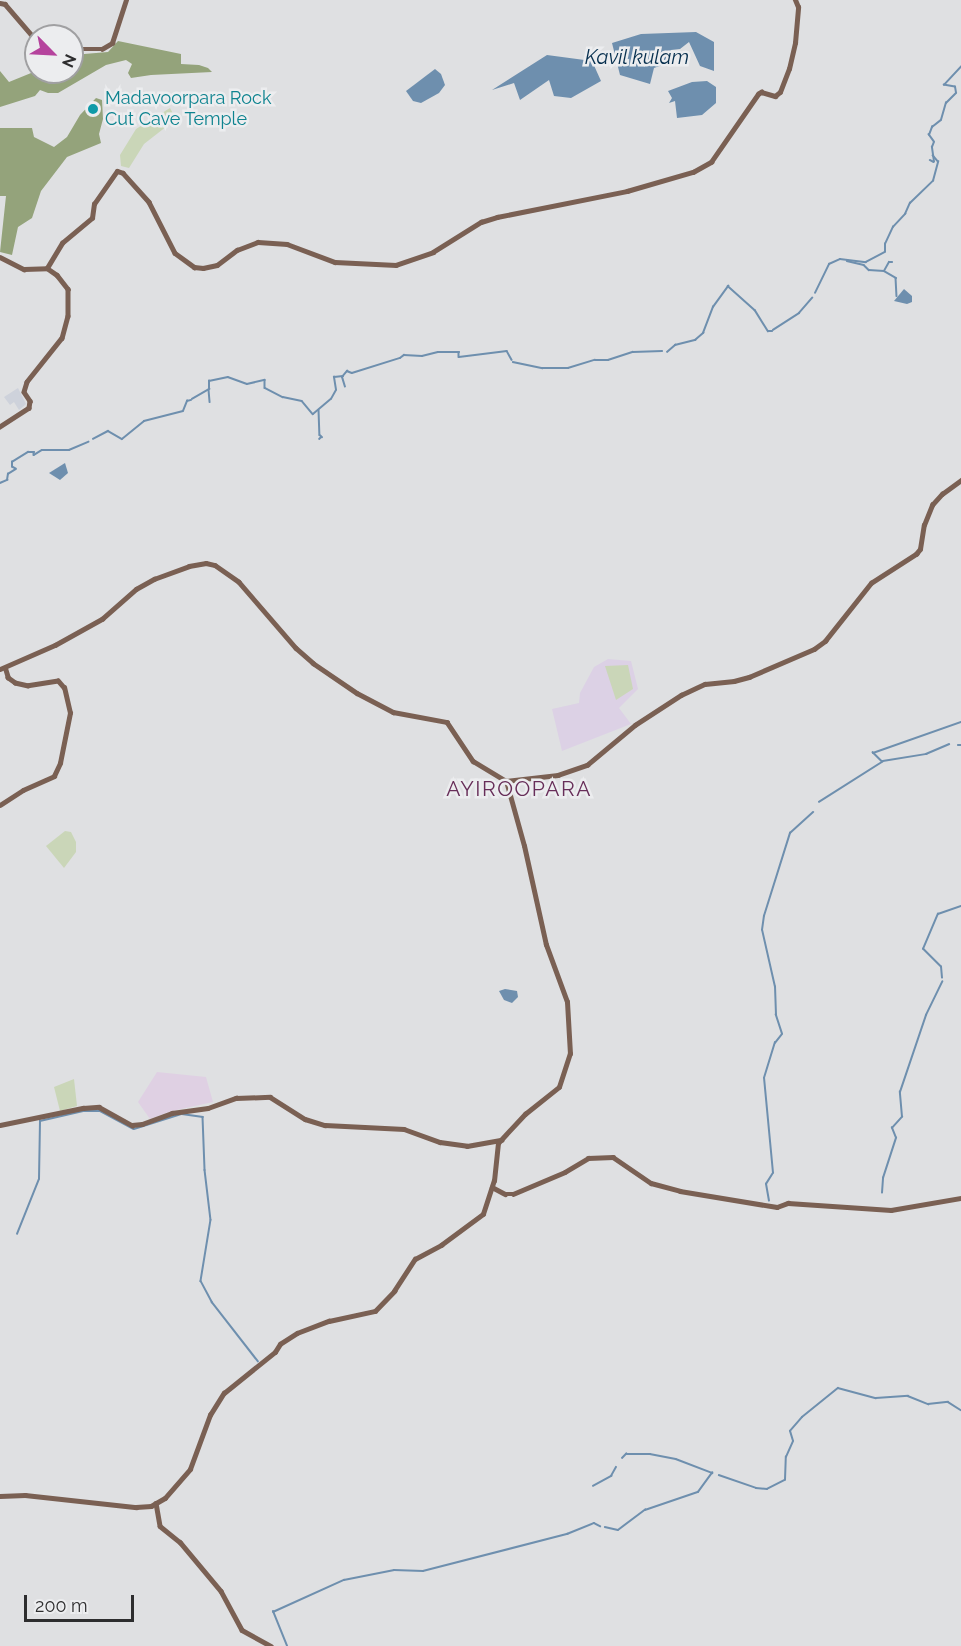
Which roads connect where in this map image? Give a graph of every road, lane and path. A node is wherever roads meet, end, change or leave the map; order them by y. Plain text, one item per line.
1 (126, 0) edge
2 (795, 0) edge
3 (0, 3) edge
4 (24, 26) edge
5 (84, 49) edge
6 (0, 257) edge
7 (47, 268) junction
8 (0, 427) edge
9 (961, 480) edge
10 (2, 669) edge
11 (506, 781) junction
12 (0, 805) edge
13 (0, 1125) edge
14 (501, 1140) junction
15 (492, 1187) junction
16 (961, 1198) edge
17 (0, 1496) edge
18 (156, 1503) junction
19 (271, 1646) edge

1 - 5 main road
2 - 7 main road
3 - 4 main road
6 - 7 main road
7 - 8 main road
9 - 11 main road
10 - 11 main road
10 - 12 main road
11 - 14 main road
13 - 14 main road
14 - 15 main road
15 - 16 main road
15 - 18 main road
17 - 18 main road
18 - 19 main road

